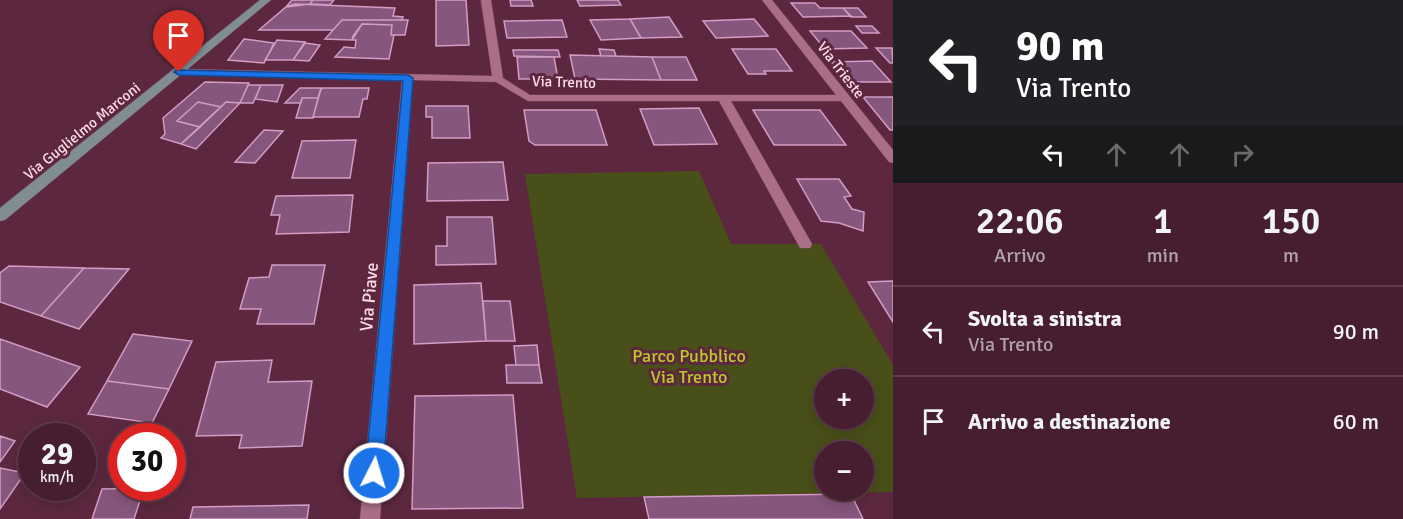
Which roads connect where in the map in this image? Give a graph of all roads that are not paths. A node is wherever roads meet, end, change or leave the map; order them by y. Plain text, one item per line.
1 (266, 0) edge
2 (486, 0) edge
3 (766, 0) edge
4 (179, 72) junction
5 (408, 78) junction
6 (498, 79) junction
7 (723, 98) junction
8 (844, 98) junction
9 (893, 159) edge
10 (0, 216) edge
11 (805, 244) dead end
12 (370, 519) edge

1 - 4 main road, Via Guglielmo Marconi
2 - 6 street
3 - 8 street, Via Trieste
4 - 5 street
4 - 10 main road, Via Guglielmo Marconi
5 - 6 street
5 - 12 street, Via Piave
6 - 7 street, Via Trento
7 - 8 street, Via Trento
7 - 11 street
8 - 9 street, Via Trieste

